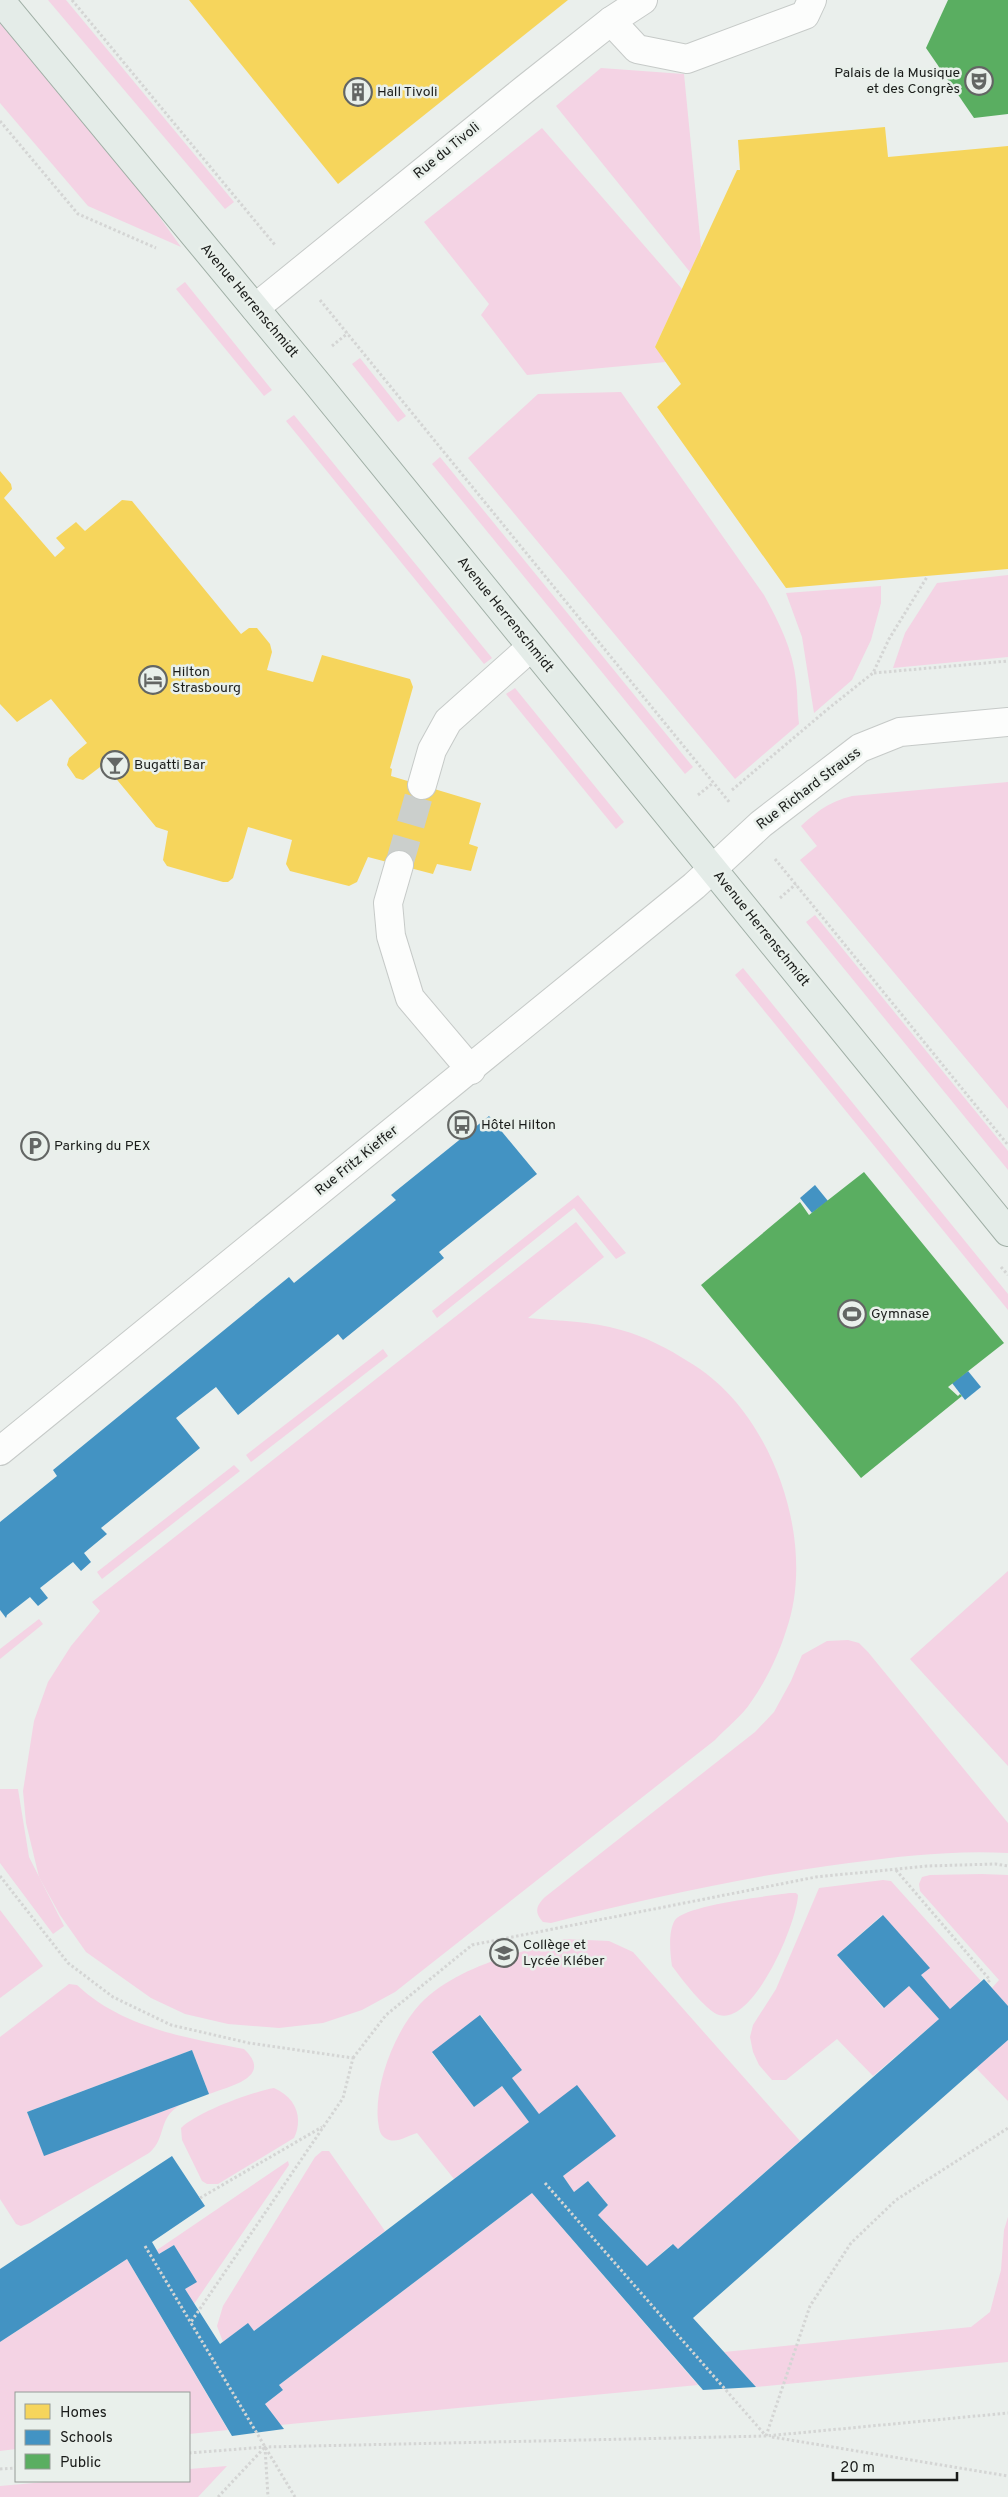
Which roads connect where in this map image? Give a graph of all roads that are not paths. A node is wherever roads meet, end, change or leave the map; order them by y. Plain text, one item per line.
1 (0, 0) edge
2 (644, 0) edge
3 (812, 0) edge
4 (611, 21) junction
5 (255, 308) junction
6 (531, 647) junction
7 (1008, 722) edge
8 (422, 785) tunnel mouth
9 (399, 865) tunnel mouth
10 (711, 868) junction
11 (471, 1070) junction
12 (1008, 1232) edge
13 (0, 1451) edge

1 - 5 main road, Avenue Herrenschmidt
2 - 4 street, Rue du Tivoli
3 - 4 street
4 - 5 street, Rue du Tivoli
5 - 6 main road, Avenue Herrenschmidt
6 - 8 street
6 - 10 main road, Avenue Herrenschmidt
7 - 10 street, Rue Richard Strauss
9 - 11 street
10 - 11 street, Rue Fritz Kieffer
10 - 12 main road, Avenue Herrenschmidt
11 - 13 street, Rue Fritz Kieffer

